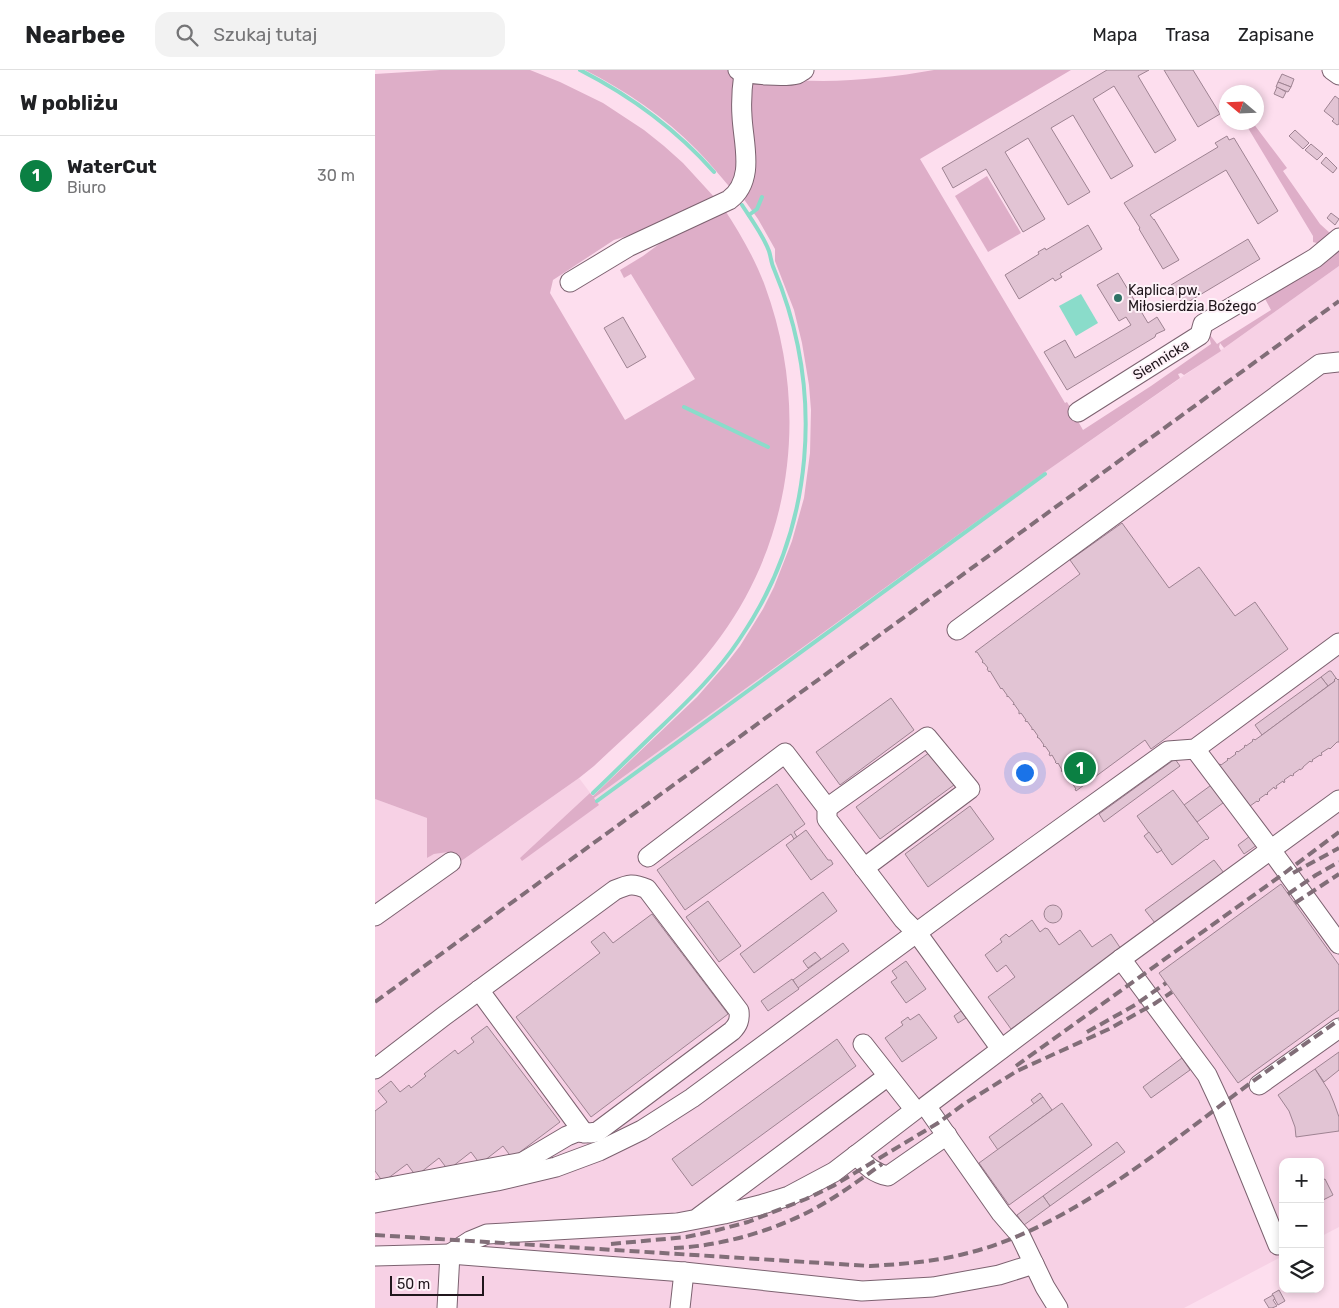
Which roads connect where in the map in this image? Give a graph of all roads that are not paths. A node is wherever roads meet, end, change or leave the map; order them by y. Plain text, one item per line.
1 (804, 70) edge
2 (1332, 70) edge
3 (741, 72) edge
4 (1339, 75) edge
5 (1339, 238) edge
6 (570, 282) dead end
7 (1339, 362) edge
8 (1078, 412) dead end
9 (957, 630) dead end
10 (1339, 643) edge
11 (1195, 749) junction
12 (1339, 800) edge
13 (827, 808) junction
14 (1271, 850) junction
15 (648, 857) dead end
16 (451, 862) dead end
17 (864, 868) junction
18 (375, 916) edge
19 (917, 933) junction
20 (1339, 944) edge
21 (1121, 959) junction
22 (479, 990) junction
23 (1339, 1028) edge
24 (863, 1044) dead end
25 (1001, 1049) junction
26 (375, 1069) edge
27 (888, 1076) junction
28 (1259, 1085) dead end
29 (584, 1133) junction
30 (947, 1135) junction
31 (856, 1156) junction
32 (375, 1190) edge
33 (375, 1203) edge
34 (696, 1219) junction
35 (1278, 1245) dead end
36 (450, 1254) junction
37 (375, 1256) edge
38 (1034, 1264) junction
39 (684, 1272) junction
40 (447, 1308) edge
41 (680, 1308) edge
42 (1058, 1308) edge

1 - 3 street
2 - 4 street
3 - 6 street
5 - 8 street, Siennicka
7 - 9 street
10 - 11 street
11 - 14 street
11 - 19 street
12 - 14 street
13 - 15 street
13 - 17 street
13 - 17 street
14 - 20 street
14 - 21 street
16 - 18 street
17 - 19 street
19 - 25 street
19 - 33 street
21 - 25 street
21 - 35 street
22 - 26 street
22 - 29 street
22 - 29 street
23 - 28 street
24 - 27 street
25 - 30 street
27 - 31 street
27 - 34 street
29 - 32 street
30 - 31 street
30 - 38 street
31 - 34 street
34 - 36 street
36 - 37 street
36 - 39 street
36 - 40 street
38 - 39 street
38 - 42 street
39 - 41 street

